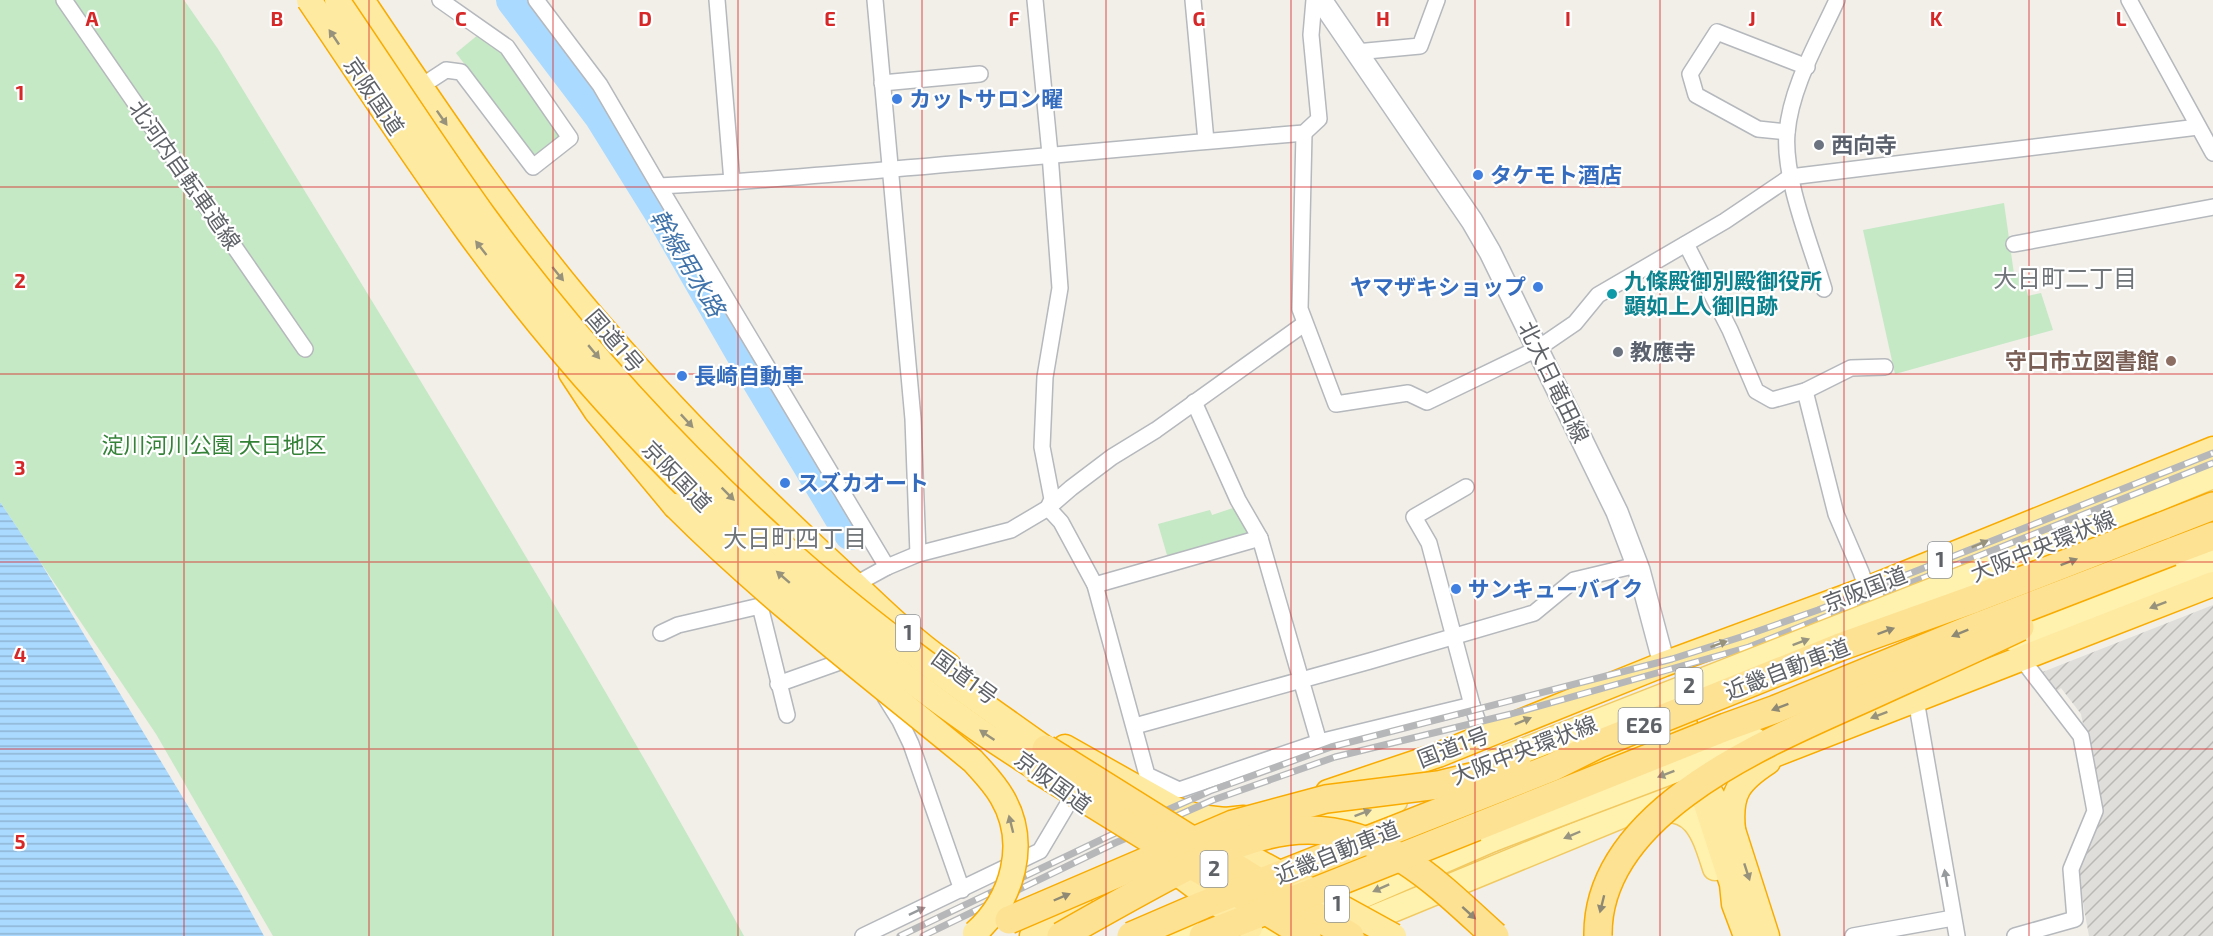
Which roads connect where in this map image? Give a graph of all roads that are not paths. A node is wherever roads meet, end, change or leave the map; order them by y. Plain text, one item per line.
1 (64, 0) edge
2 (309, 0) edge
3 (337, 0) edge
4 (362, 0) edge
5 (373, 0) edge
6 (440, 0) edge
7 (536, 0) edge
8 (717, 0) edge
9 (875, 0) edge
10 (1035, 0) edge
11 (1192, 0) edge
12 (1314, 0) edge
13 (1321, 0) edge
14 (1437, 0) edge
15 (1837, 0) edge
16 (2129, 0) edge
17 (1356, 52) junction
18 (403, 61) junction
19 (1807, 67) junction
20 (980, 74) dead end
21 (882, 83) junction
22 (420, 87) junction
23 (2198, 127) junction
24 (1787, 132) junction
25 (1304, 133) junction
26 (1206, 141) junction
27 (2213, 153) edge
28 (1050, 154) junction
29 (889, 171) junction
30 (1790, 177) junction
31 (732, 182) junction
32 (659, 186) junction
33 (2213, 207) edge
34 (1686, 244) junction
35 (2014, 244) dead end
36 (1824, 289) dead end
37 (524, 304) junction
38 (1304, 324) junction
39 (305, 349) dead end
40 (1537, 349) junction
41 (1885, 367) dead end
42 (1804, 391) junction
43 (1194, 402) junction
44 (2213, 449) edge
45 (2213, 475) edge
46 (1466, 487) dead end
47 (2213, 488) edge
48 (2213, 506) edge
49 (1048, 508) junction
50 (2117, 509) junction
51 (2017, 530) junction
52 (2213, 536) edge
53 (1260, 538) junction
54 (2171, 552) junction
55 (918, 554) junction
56 (2213, 562) edge
57 (1637, 565) junction
58 (887, 567) junction
59 (856, 584) junction
60 (2213, 584) edge
61 (1095, 585) junction
62 (1867, 589) junction
63 (760, 606) junction
64 (834, 617) junction
65 (661, 633) dead end
66 (1455, 637) junction
67 (2017, 648) junction
68 (854, 657) junction
69 (1664, 664) junction
70 (1301, 680) junction
71 (778, 684) junction
72 (1916, 700) junction
73 (1472, 705) junction
74 (787, 715) dead end
75 (1135, 726) junction
76 (1685, 727) junction
77 (1483, 736) junction
78 (1319, 742) junction
79 (1599, 744) junction
80 (1785, 751) junction
81 (1438, 755) junction
82 (1041, 758) junction
83 (1093, 762) junction
84 (1704, 782) junction
85 (1597, 824) junction
86 (1733, 830) junction
87 (962, 890) junction
88 (1264, 898) junction
89 (1734, 904) junction
90 (1953, 918) junction
91 (975, 935) edge
92 (863, 936) edge
93 (1032, 936) edge
94 (1061, 936) edge
95 (1131, 936) edge
96 (1174, 936) edge
97 (1203, 936) edge
98 (1263, 936) edge
99 (1270, 936) edge
100 (1307, 936) edge
101 (1330, 936) edge
102 (1350, 936) edge
103 (1394, 936) edge
104 (1495, 936) edge
105 (1598, 936) edge
106 (1746, 936) edge
107 (1767, 936) edge
108 (1853, 936) edge
109 (1956, 936) edge
110 (2015, 936) edge

1 - 39 street, 北河内自転車道線
37 -> 2 highway, 京阪国道 / 1, bridge
3 -> 82 highway, 京阪国道 / 1, bridge
4 - 18 highway, 国道1号 / 1
5 - 18 street
6 - 22 street
7 - 32 street
8 - 31 street
9 - 21 street
10 - 28 street
11 - 26 street
12 - 25 street
13 - 17 main road, 北大日竜田線
14 - 17 street
15 - 19 street
16 - 23 street
17 - 40 main road, 北大日竜田線
18 - 22 highway, 国道1号 / 1
19 - 24 street
19 - 24 street
20 - 21 street
21 - 29 street
22 -> 59 highway, 国道1号 / 1
23 - 27 street
23 - 30 street
24 - 30 street
25 - 26 street
25 - 38 street
26 - 28 street
28 - 29 street
28 - 49 street
29 - 31 street
29 - 55 street
30 - 34 street
30 - 36 street
31 - 32 street
32 - 58 street
33 - 35 street
34 - 40 street
34 - 42 street
82 -> 37 highway, 京阪国道 / 1, bridge
91 -> 37 highway, 1, bridge
38 - 40 street
38 - 43 street
40 - 57 main road, 北大日竜田線
41 - 42 street
42 - 62 street
43 - 49 street
43 - 53 street
44 - 50 main road
44 - 51 highway, 京阪国道 / 1
45 - 50 main road, 大阪中央環状線 / 2
46 - 66 street
47 - 50 main road
79 -> 48 highway, 近畿自動車道 / E26, bridge
49 - 55 street
49 - 61 street
50 - 51 main road
93 -> 50 main road, 大阪中央環状線 / 2, bridge
62 -> 51 highway, 京阪国道 / 1
52 - 54 highway, 近畿自動車道 / E26
53 - 61 street
53 - 70 street
54 -> 97 highway, 近畿自動車道 / E26, bridge
54 -> 105 highway, bridge
55 - 58 street
56 - 67 main road
57 - 66 street
57 - 69 main road, 北大日竜田線
58 - 59 street
59 - 64 street
59 - 83 highway, 国道1号 / 1
60 -> 67 highway
61 - 75 street
69 -> 62 highway, 京阪国道 / 1
63 - 64 street
63 - 65 street
63 - 71 street
64 - 68 street
66 - 70 street
66 - 73 street
67 - 72 highway
67 -> 99 main road, bridge
67 - 110 street
68 - 71 street
68 - 87 street
69 - 76 highway
77 -> 69 highway, 国道1号 / 1
70 - 75 street
70 - 78 street
71 - 74 street
72 -> 80 highway
90 -> 72 street
73 - 77 street
73 - 78 street
75 - 78 street
76 - 84 highway
76 - 96 main road
77 - 81 highway, 国道1号 / 1
91 -> 79 highway, bridge
79 - 95 highway, 近畿自動車道 / E26, bridge
80 - 84 highway
80 - 86 highway
81 - 83 highway, 国道1号 / 1
81 - 93 highway
82 - 88 highway, 1, bridge
82 - 98 highway, 京阪国道 / 1, bridge
82 - 103 highway, 1, bridge
83 - 87 street
84 - 85 main road
84 - 86 highway
84 - 89 highway
85 - 89 main road
85 -> 101 main road
86 -> 107 highway
92 -> 87 street
88 - 100 highway, bridge
88 - 102 highway, bridge
89 - 106 highway
90 - 108 street
90 - 109 street
94 -> 104 highway, bridge

